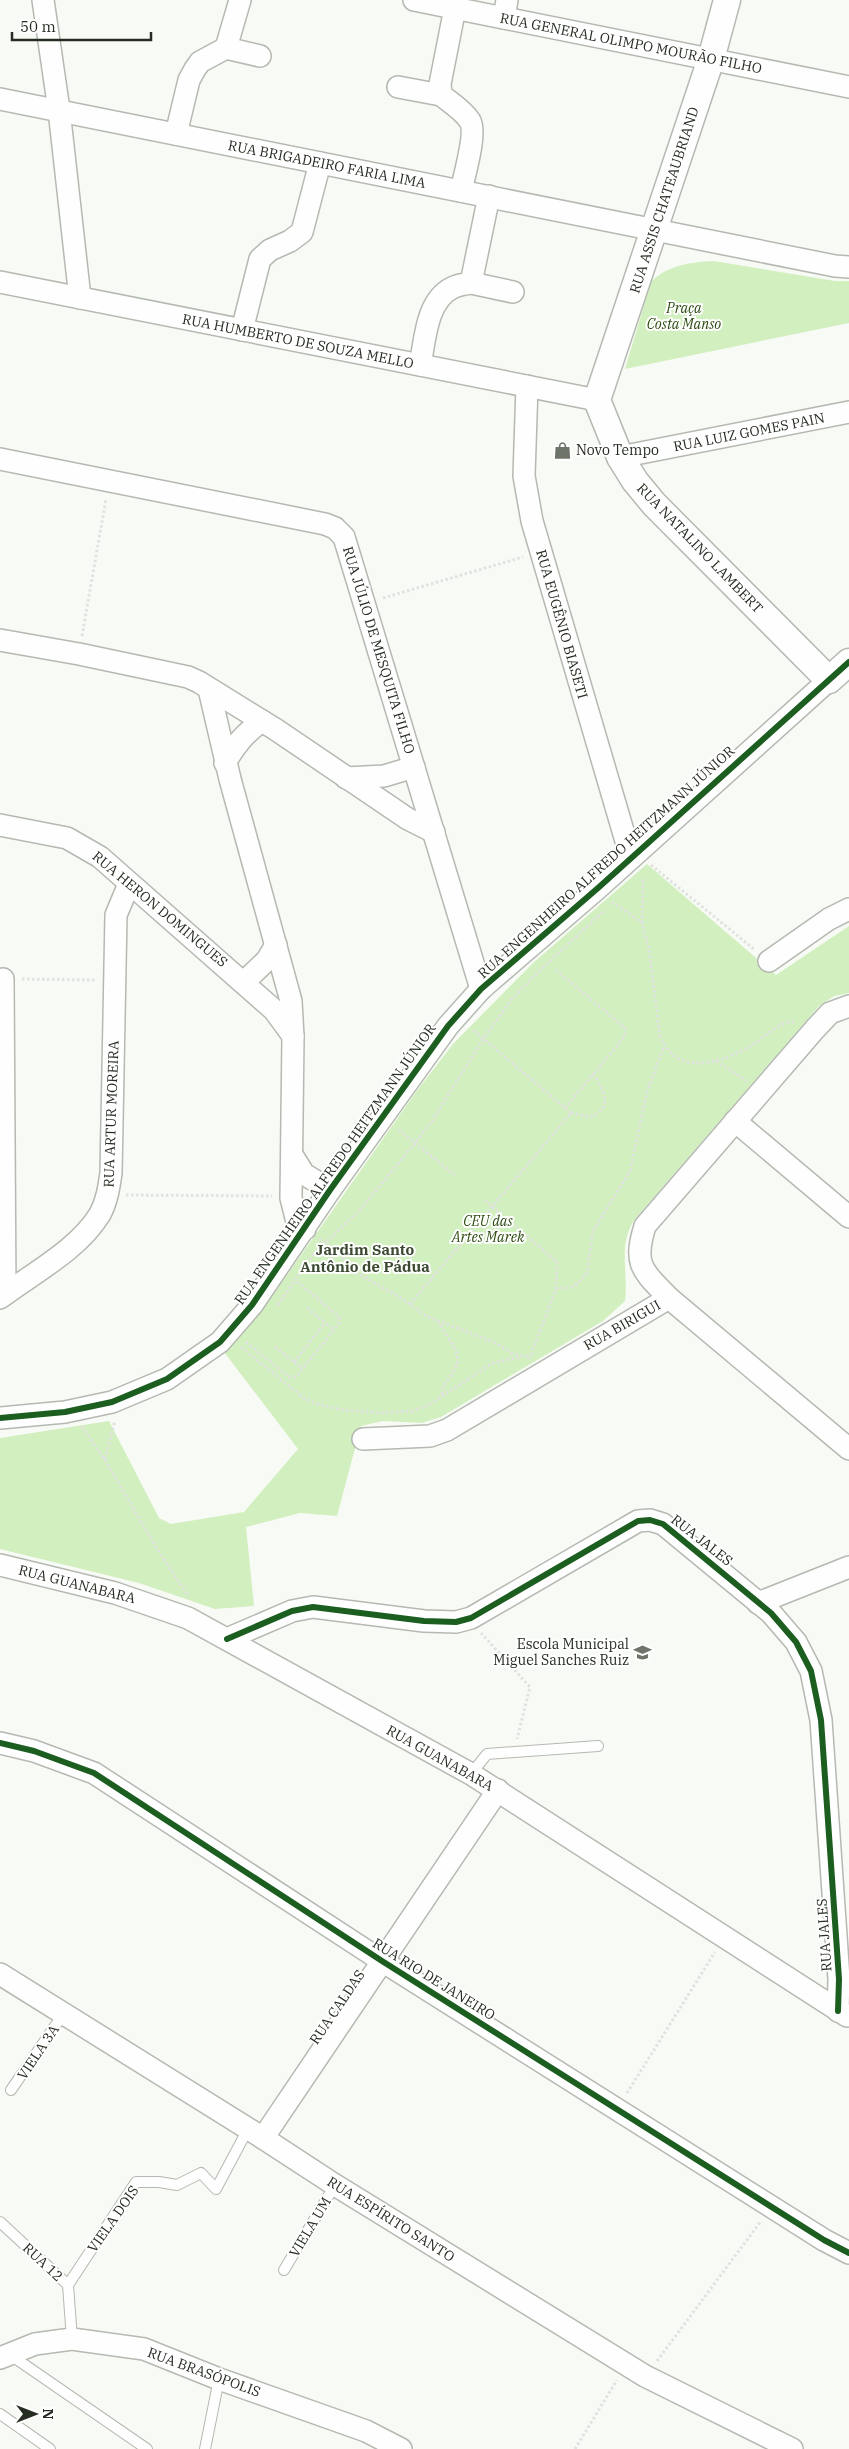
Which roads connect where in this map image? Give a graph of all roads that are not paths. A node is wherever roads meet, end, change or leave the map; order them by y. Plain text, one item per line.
1 (43, 0) edge
2 (240, 0) edge
3 (414, 0) edge
4 (727, 0) edge
5 (455, 8) junction
6 (506, 9) edge
7 (226, 48) junction
8 (260, 56) dead end
9 (711, 59) junction
10 (398, 87) dead end
11 (849, 87) edge
12 (440, 95) junction
13 (0, 99) edge
14 (58, 110) junction
15 (176, 134) junction
16 (320, 162) junction
17 (461, 191) junction
18 (489, 196) junction
19 (654, 229) junction
20 (849, 267) edge
21 (0, 282) edge
22 (471, 283) junction
23 (513, 292) dead end
24 (80, 298) junction
25 (242, 330) junction
26 (420, 365) junction
27 (527, 386) junction
28 (597, 400) junction
29 (849, 412) edge
30 (620, 457) junction
31 (0, 460) edge
32 (0, 640) edge
33 (849, 662) edge
34 (829, 680) junction
35 (208, 689) junction
36 (262, 721) junction
37 (226, 763) junction
38 (414, 767) junction
39 (346, 778) junction
40 (0, 826) edge
41 (434, 832) junction
42 (640, 861) junction
43 (129, 884) junction
44 (849, 909) edge
45 (276, 945) junction
46 (768, 961) road end
47 (3, 979) road end
48 (244, 982) junction
49 (481, 989) junction
50 (849, 1006) edge
51 (293, 1037) junction
52 (2, 1119) edge
53 (735, 1121) junction
54 (292, 1156) junction
55 (330, 1190) junction
56 (849, 1217) edge
57 (305, 1228) junction
58 (3, 1296) edge
59 (669, 1298) junction
60 (0, 1418) edge
61 (363, 1439) dead end
62 (849, 1449) edge
63 (0, 1565) edge
64 (849, 1567) edge
65 (758, 1603) junction
66 (227, 1639) junction
67 (0, 1743) edge
68 (598, 1746) dead end
69 (471, 1774) junction
70 (498, 1790) junction
71 (382, 1961) junction
72 (0, 1974) edge
73 (64, 2013) junction
74 (844, 2014) edge
75 (11, 2090) dead end
76 (256, 2133) junction
77 (335, 2185) junction
78 (0, 2222) edge
79 (849, 2253) edge
80 (284, 2270) dead end
81 (68, 2285) junction
82 (72, 2339) junction
83 (4, 2356) edge
84 (219, 2379) junction
85 (0, 2414) edge
86 (50, 2449) edge
87 (147, 2449) edge
88 (205, 2449) edge
89 (402, 2449) edge
90 (792, 2449) edge

1 - 14 street
2 - 7 street
3 - 5 street, RUA GENERAL OLIMPO MOURÃO FILHO
4 - 9 street, RUA ASSIS CHATEAUBRIAND
5 - 6 street, RUA GENERAL OLIMPO MOURÃO FILHO
5 - 12 street
6 - 9 street, RUA GENERAL OLIMPO MOURÃO FILHO
7 - 8 street
7 - 15 street
9 - 11 street, RUA GENERAL OLIMPO MOURÃO FILHO
9 - 19 street, RUA ASSIS CHATEAUBRIAND
10 - 12 street
12 - 17 street
13 - 14 street, RUA BRIGADEIRO FARIA LIMA
14 - 15 street, RUA BRIGADEIRO FARIA LIMA
14 - 24 street
15 - 16 street, RUA BRIGADEIRO FARIA LIMA
16 - 17 street, RUA BRIGADEIRO FARIA LIMA
16 - 25 street
17 - 18 street, RUA BRIGADEIRO FARIA LIMA
18 - 19 street, RUA BRIGADEIRO FARIA LIMA
18 - 22 street
19 - 20 street, RUA BRIGADEIRO FARIA LIMA
19 - 28 street, RUA ASSIS CHATEAUBRIAND
21 - 24 street, RUA HUMBERTO DE SOUZA MELLO
22 - 23 street
22 - 26 street
24 - 25 street, RUA HUMBERTO DE SOUZA MELLO
25 - 26 street, RUA HUMBERTO DE SOUZA MELLO
26 - 27 street, RUA HUMBERTO DE SOUZA MELLO
27 - 28 street, RUA HUMBERTO DE SOUZA MELLO
27 - 42 street, RUA EUGÊNIO BIASETI
28 - 30 street, RUA NATALINO LAMBERT
29 - 30 street, RUA LUIZ GOMES PAIN
30 - 34 street, RUA NATALINO LAMBERT
31 - 38 street, RUA JÚLIO DE MESQUITA FILHO
32 - 35 street
33 - 34 street, RUA ENGENHEIRO ALFREDO HEITZMANN JÚNIOR
34 - 42 street, RUA ENGENHEIRO ALFREDO HEITZMANN JÚNIOR
35 - 36 street
35 - 37 street
36 - 37 street
36 - 39 street
37 - 45 street
38 - 39 street
38 - 41 street, RUA JÚLIO DE MESQUITA FILHO
39 - 41 street
40 - 43 street, RUA HERON DOMINGUES
41 - 49 street, RUA JÚLIO DE MESQUITA FILHO
42 - 49 street, RUA ENGENHEIRO ALFREDO HEITZMANN JÚNIOR
43 - 48 street, RUA HERON DOMINGUES
43 - 58 street, RUA ARTUR MOREIRA
44 - 46 street
45 - 48 street
45 - 51 street
47 - 52 street
48 - 51 street, RUA HERON DOMINGUES
49 - 55 street, RUA ENGENHEIRO ALFREDO HEITZMANN JÚNIOR
50 - 53 street, RUA BIRIGUI
51 - 54 street
52 - 58 street
53 - 56 street
53 - 59 street, RUA BIRIGUI
54 - 55 street
54 - 57 street
55 - 57 street, RUA ENGENHEIRO ALFREDO HEITZMANN JÚNIOR
57 - 60 street, RUA ENGENHEIRO ALFREDO HEITZMANN JÚNIOR
59 - 61 street, RUA BIRIGUI
59 - 62 street
63 - 66 street, RUA GUANABARA
64 - 65 street
65 - 66 street, RUA JALES
65 - 74 street, RUA JALES
66 - 69 street, RUA GUANABARA
67 - 71 street, RUA RIO DE JANEIRO
68 - 69 lane
69 - 70 street, RUA GUANABARA
70 - 71 street, RUA CALDAS
70 - 74 street, RUA GUANABARA
71 - 76 street, RUA CALDAS
71 - 79 street, RUA RIO DE JANEIRO
72 - 73 street, RUA ESPÍRITO SANTO
73 - 75 lane, VIELA 3A
73 - 76 street, RUA ESPÍRITO SANTO
76 - 77 street, RUA ESPÍRITO SANTO
76 - 81 lane, VIELA DOIS
77 - 80 lane, VIELA UM
77 - 90 street, RUA ESPÍRITO SANTO
78 - 81 lane, RUA 12
81 - 82 lane, RUA 12
82 - 83 street, RUA BRASÓPOLIS
82 - 84 street, RUA BRASÓPOLIS
83 - 87 lane
84 - 88 lane
84 - 89 street, RUA BRASÓPOLIS
85 - 86 lane

